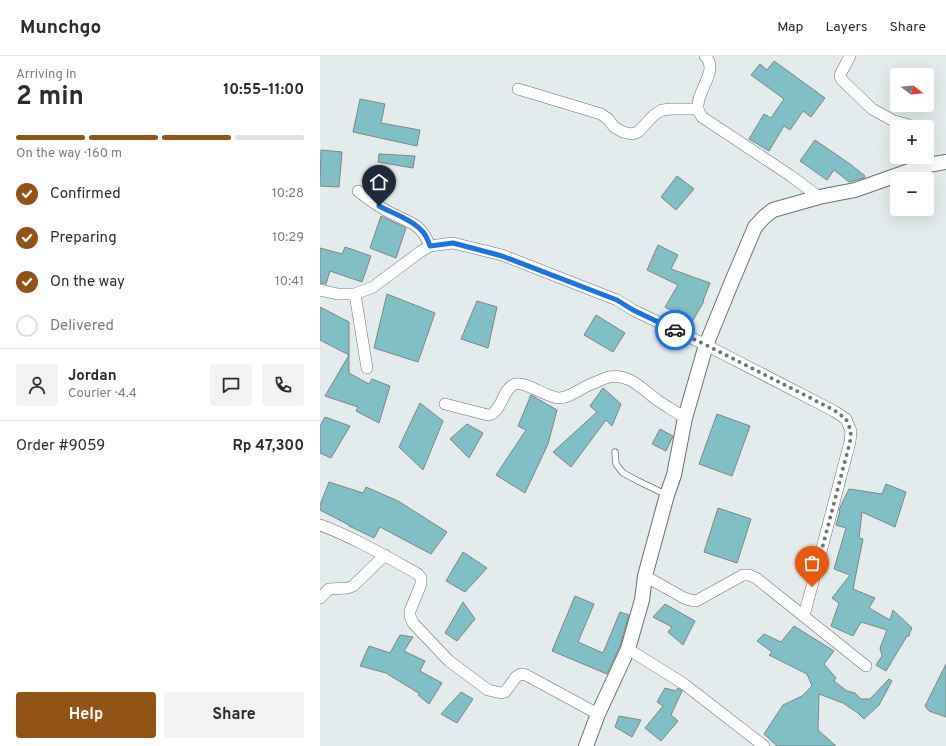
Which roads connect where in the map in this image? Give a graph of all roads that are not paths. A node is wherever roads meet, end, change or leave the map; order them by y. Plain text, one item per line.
1 (706, 56) edge
2 (850, 56) edge
3 (518, 89) dead end
4 (698, 109) junction
5 (892, 120) edge
6 (934, 162) edge
7 (946, 162) edge
8 (915, 164) edge
9 (358, 191) dead end
10 (819, 197) junction
11 (430, 246) junction
12 (320, 290) edge
13 (355, 294) junction
14 (706, 345) junction
15 (367, 368) dead end
16 (445, 404) dead end
17 (685, 418) junction
18 (615, 452) dead end
19 (667, 495) junction
20 (320, 526) edge
21 (384, 555) junction
22 (645, 576) junction
23 (320, 598) edge
24 (804, 616) junction
25 (628, 649) junction
26 (866, 666) dead end
27 (598, 714) junction
28 (586, 746) edge
29 (764, 746) edge

1 - 4 street
2 - 5 street
3 - 4 street
4 - 10 street
6 - 7 street
8 - 10 street
9 - 11 street
10 - 14 street
11 - 13 street
11 - 14 street
12 - 13 street
13 - 15 street
14 - 17 street
14 - 24 street
16 - 17 street
17 - 19 street
18 - 19 lane
19 - 22 street
20 - 21 street
21 - 23 street
21 - 27 street
22 - 24 street
22 - 25 street
24 - 26 street
25 - 27 street
25 - 29 street
27 - 28 street

